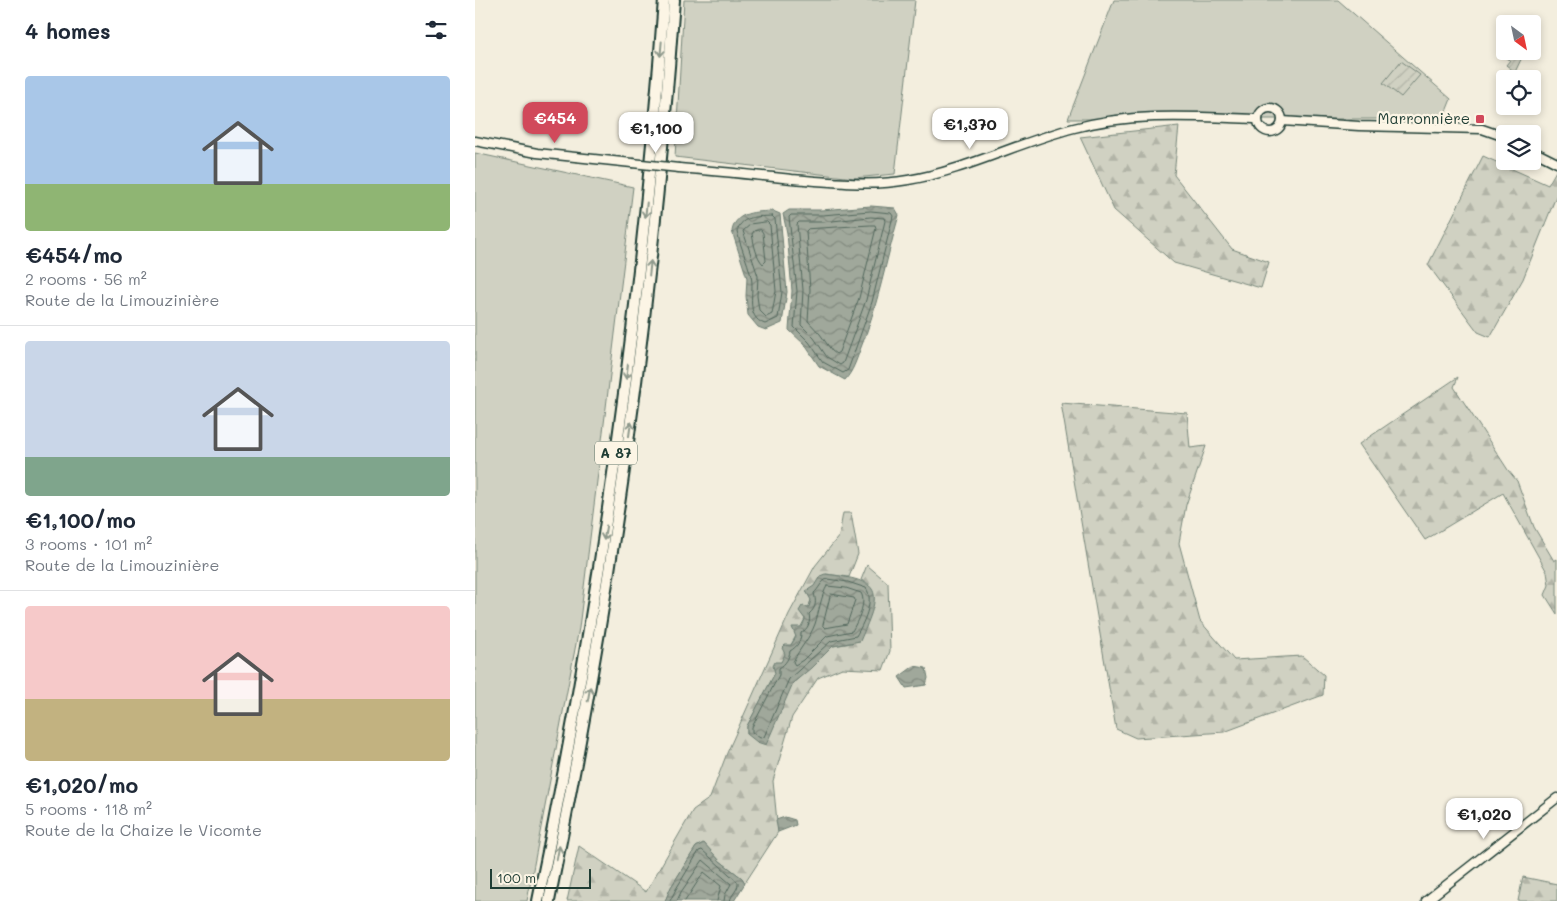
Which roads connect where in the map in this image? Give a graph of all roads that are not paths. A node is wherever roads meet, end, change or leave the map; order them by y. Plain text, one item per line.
1 (664, 0) edge
2 (675, 0) edge
3 (1258, 120) junction
4 (1282, 120) junction
5 (1496, 134) edge
6 (475, 141) edge
7 (1541, 155) edge
8 (1557, 163) edge
9 (1557, 798) edge
10 (538, 901) edge
11 (549, 901) edge
12 (1426, 901) edge

1 -> 10 highway, A 87
11 -> 2 highway, A 87
3 - 4 street
3 - 4 street
3 - 6 street, bridge
4 - 5 street
7 - 8 street
9 - 12 street

